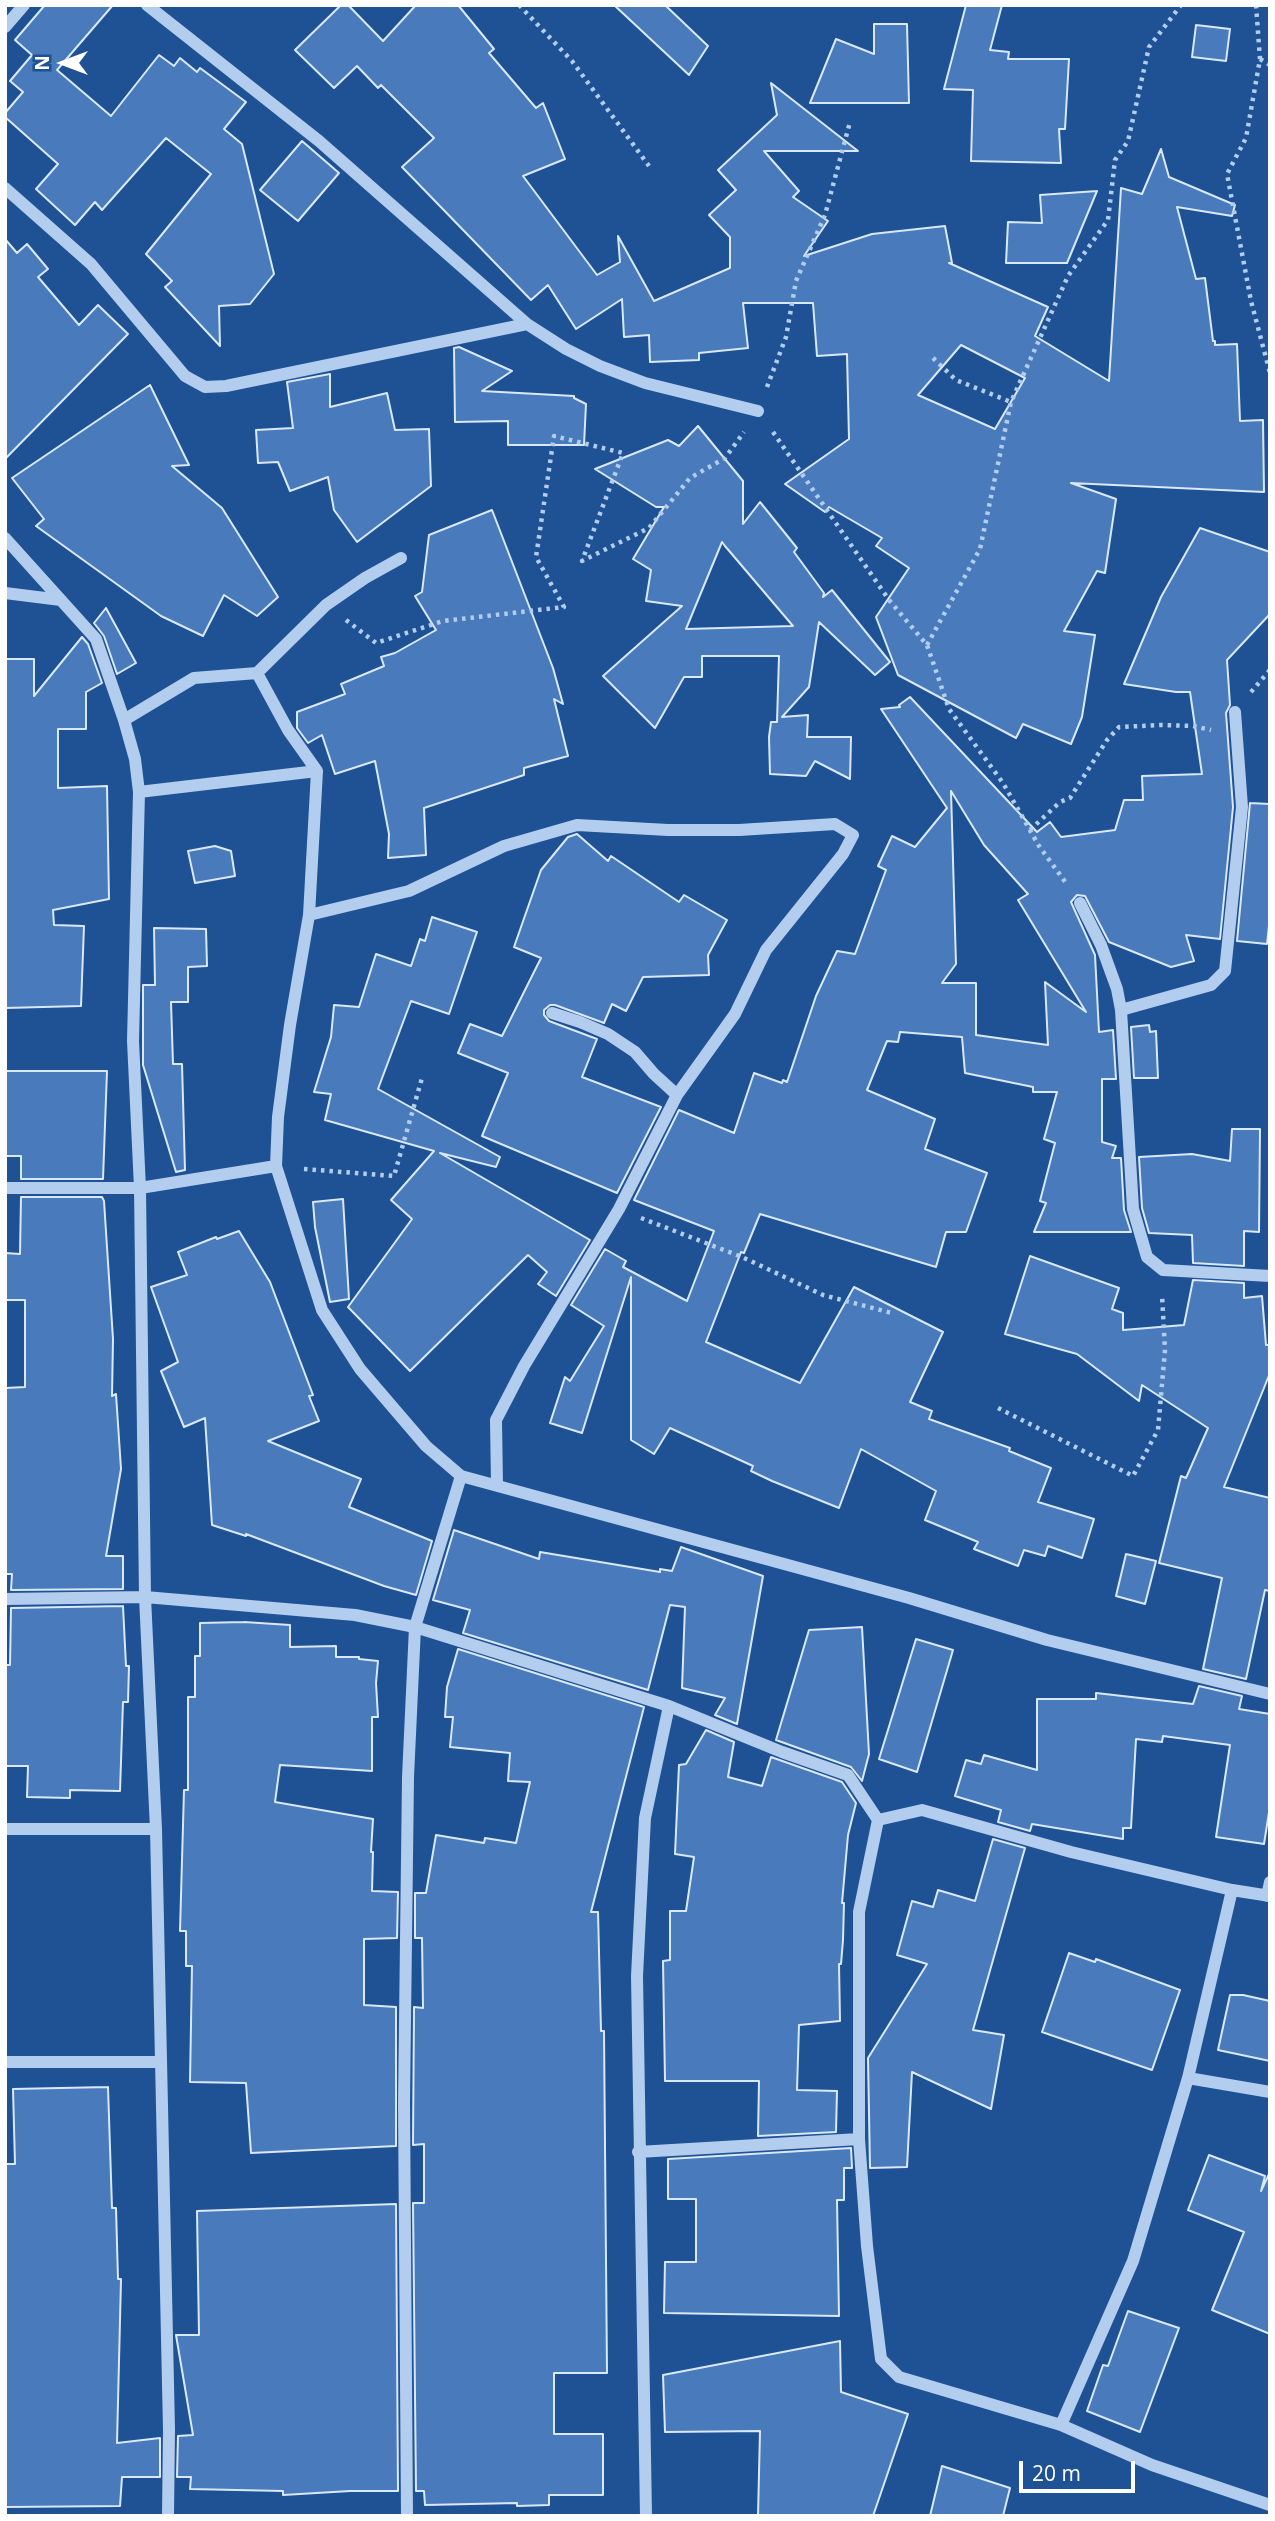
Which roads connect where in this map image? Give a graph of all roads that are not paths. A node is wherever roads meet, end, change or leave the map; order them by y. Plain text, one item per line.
1 (24, 5) edge
2 (147, 5) edge
3 (5, 27) edge
4 (5, 188) edge
5 (527, 324) junction
6 (758, 411) road end
7 (5, 538) edge
8 (401, 558) dead end
9 (5, 593) edge
10 (61, 600) junction
11 (257, 673) junction
12 (1235, 712) dead end
13 (124, 720) junction
14 (317, 771) junction
15 (139, 792) junction
16 (1080, 903) road end
17 (309, 915) junction
18 (1121, 1010) junction
19 (552, 1013) dead end
20 (677, 1095) junction
21 (276, 1166) junction
22 (5, 1188) edge
23 (140, 1188) junction
24 (1270, 1276) edge
25 (460, 1476) junction
26 (497, 1485) junction
27 (145, 1597) junction
28 (5, 1599) edge
29 (415, 1627) junction
30 (1270, 1694) edge
31 (669, 1706) junction
32 (878, 1820) junction
33 (5, 1829) edge
34 (156, 1829) junction
35 (1270, 1882) edge
36 (1232, 1889) junction
37 (1269, 1896) edge
38 (5, 2062) edge
39 (161, 2062) junction
40 (1188, 2078) junction
41 (1270, 2092) edge
42 (859, 2138) junction
43 (638, 2152) junction
44 (1061, 2425) junction
45 (1270, 2505) edge
46 (168, 2516) edge
47 (407, 2516) edge
48 (646, 2516) edge

1 - 3 street
2 - 5 street
4 - 5 street
5 - 6 street
7 - 10 street
8 - 11 street
9 - 10 street
10 - 13 street
11 - 13 street
11 - 14 street
12 - 18 street
13 - 15 street
14 - 15 street
14 - 17 street
15 - 23 street
16 - 18 street
17 - 20 street
17 - 21 street
18 - 24 street
19 - 20 street
20 - 26 street
21 - 23 street
21 - 25 street
22 - 23 street
23 - 27 street
25 - 26 street
25 - 29 street
26 - 30 street
27 - 28 street
27 - 29 street
27 - 34 street
29 - 31 street
29 - 47 street
31 - 32 street
31 - 43 street
32 - 36 street
32 - 42 street
33 - 34 street
34 - 39 street
35 - 37 street
36 - 37 street
36 - 40 street
38 - 39 street
39 - 46 street
40 - 41 street
40 - 44 street
42 - 43 street
42 - 44 street
43 - 48 street
44 - 45 street

